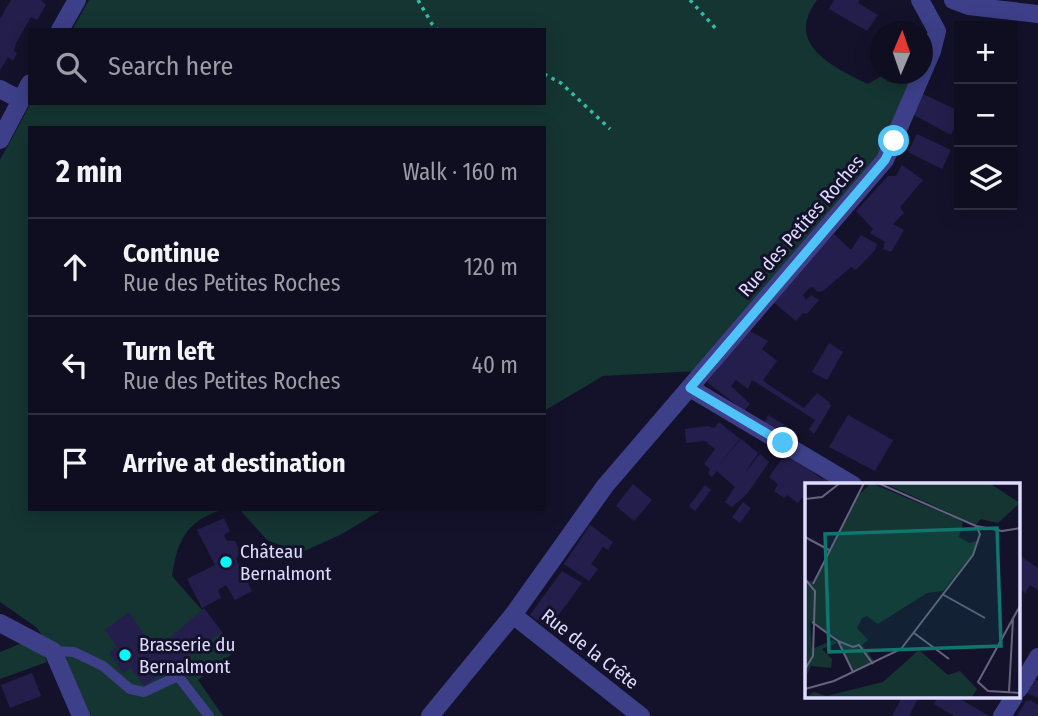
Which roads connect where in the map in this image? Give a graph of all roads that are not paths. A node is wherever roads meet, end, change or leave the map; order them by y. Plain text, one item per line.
1 (77, 0) edge
2 (920, 0) edge
3 (953, 0) edge
4 (1038, 14) edge
5 (61, 28) edge
6 (28, 87) edge
7 (0, 89) edge
8 (21, 100) junction
9 (0, 140) edge
10 (690, 388) junction
11 (850, 483) edge
12 (513, 615) junction
13 (0, 623) edge
14 (52, 651) junction
15 (1038, 657) edge
16 (1020, 687) edge
17 (1013, 698) edge
18 (81, 716) edge
19 (209, 716) edge
20 (430, 716) edge
21 (641, 716) edge
22 (1002, 716) edge

1 - 5 street
2 - 10 street, Rue des Petites Roches
3 - 4 street
6 - 8 street
7 - 8 street
8 - 9 street
10 - 11 street
10 - 12 street, Rue des Petites Roches
12 - 20 street, Rue des Petites Roches
12 - 21 street, Rue de la Crête
13 - 14 street
14 - 18 street
14 - 19 lane
15 - 16 street
17 - 22 street

